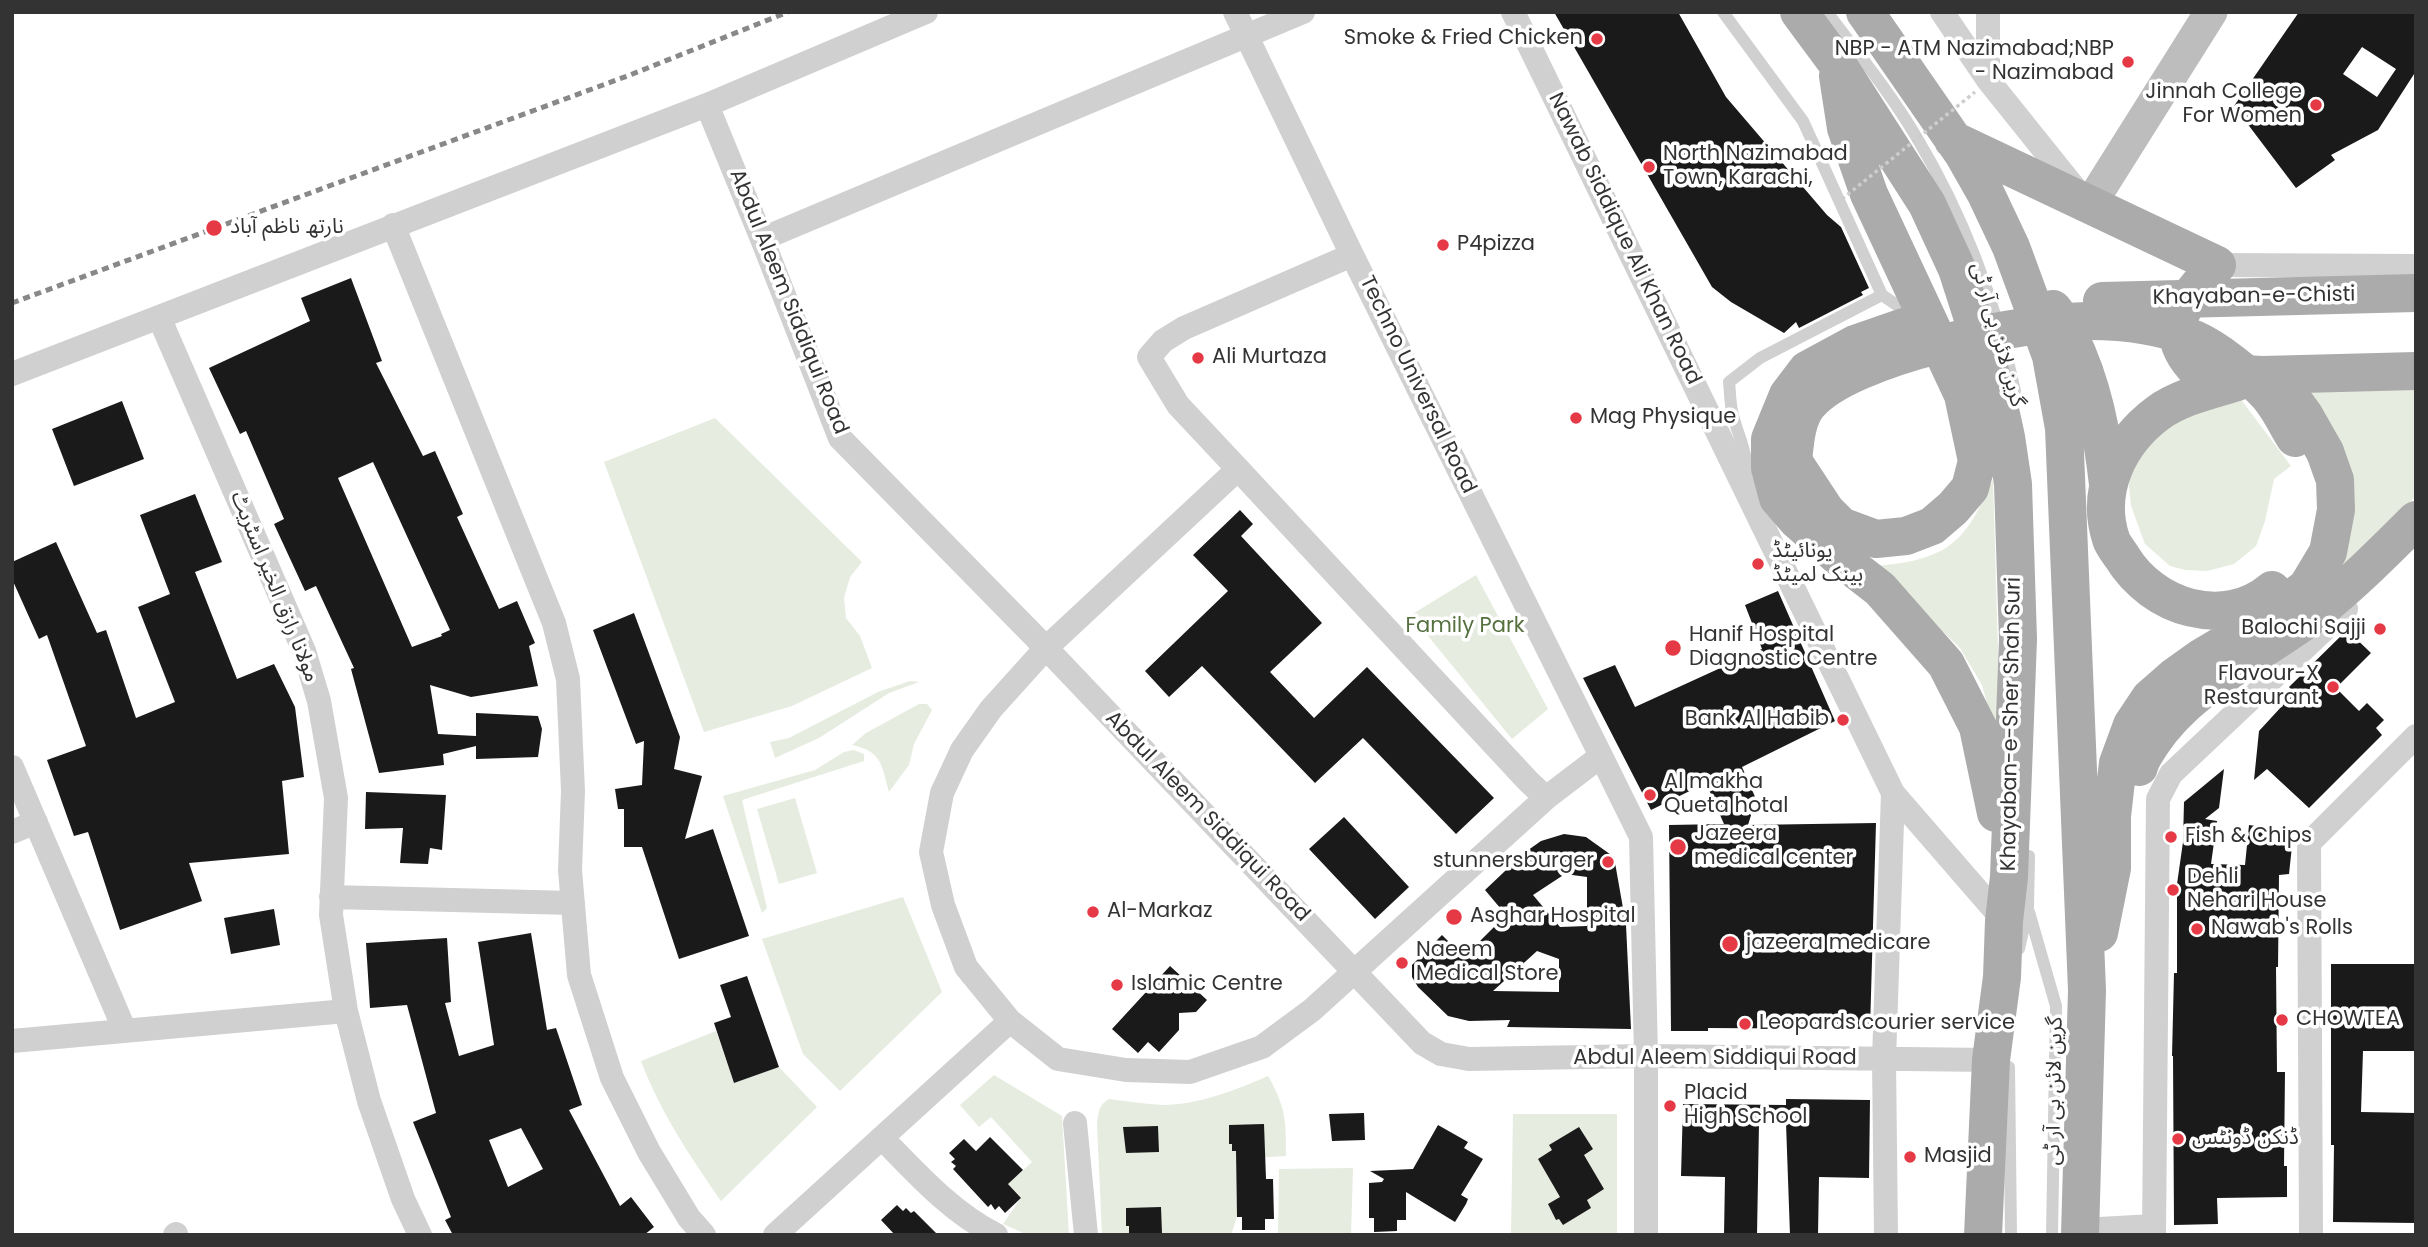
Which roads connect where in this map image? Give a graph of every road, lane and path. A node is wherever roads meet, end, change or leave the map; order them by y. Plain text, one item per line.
1 (926, 12) edge
2 (1235, 12) edge
3 (1303, 12) edge
4 (1513, 12) edge
5 (1723, 12) edge
6 (1799, 12) edge
7 (1827, 12) edge
8 (1866, 12) edge
9 (1942, 12) edge
10 (1988, 12) edge
11 (2211, 12) edge
12 (1246, 36) junction
13 (1836, 62) junction
14 (1982, 86) junction
15 (707, 105) junction
16 (1953, 139) junction
17 (1842, 199) dead end
18 (2089, 206) junction
19 (393, 225) junction
20 (762, 239) junction
21 (1352, 255) junction
22 (2217, 265) junction
23 (2416, 267) edge
24 (2024, 280) junction
25 (2416, 293) edge
26 (1882, 295) junction
27 (2093, 301) junction
28 (159, 317) junction
29 (1933, 330) junction
30 (2416, 371) edge
31 (12, 374) edge
32 (2263, 375) junction
33 (2017, 399) dead end
34 (1238, 469) junction
35 (2108, 484) junction
36 (1745, 488) junction
37 (2416, 520) edge
38 (2416, 544) edge
39 (2029, 585) dead end
40 (1046, 648) junction
41 (2029, 693) dead end
42 (2416, 736) edge
43 (1601, 756) junction
44 (12, 767) edge
45 (1893, 793) junction
46 (1546, 798) junction
47 (36, 822) junction
48 (12, 832) edge
49 (2029, 841) dead end
50 (2009, 877) junction
51 (331, 897) junction
52 (573, 903) junction
53 (2016, 915) junction
54 (1354, 972) junction
55 (2087, 990) junction
56 (346, 1011) junction
57 (1010, 1021) junction
58 (2009, 1026) dead end
59 (125, 1031) junction
60 (12, 1041) edge
61 (1646, 1056) junction
62 (2000, 1057) junction
63 (1884, 1060) junction
64 (1075, 1123) dead end
65 (882, 1138) junction
66 (2154, 1231) edge
67 (2071, 1233) edge
68 (421, 1235) edge
69 (704, 1235) edge
70 (775, 1235) edge
71 (996, 1235) edge
72 (1086, 1235) edge
73 (1646, 1235) edge
74 (1886, 1235) edge
75 (1983, 1235) edge
76 (2011, 1235) edge
77 (2311, 1235) edge

1 - 15 street
2 - 12 street, Techno Universal Road
3 - 12 street
4 - 36 street, Nawab Siddique Ali Khan Road
5 - 26 lane
6 - 13 main road, Khayaban-e-Sher Shah Suri
7 - 33 lane, گرین لائن بی آر ٹی
8 - 16 main road
9 - 14 street
10 - 14 street
11 - 18 street
12 - 20 street
12 - 21 street, Techno Universal Road
13 - 29 main road
13 - 50 main road, Khayaban-e-Sher Shah Suri
14 - 17 path, bridge
14 - 18 street
15 - 19 street
15 - 20 street, Abdul Aleem Siddiqui Road
16 - 18 main road
16 - 24 main road
18 - 22 main road
19 - 28 street
19 - 52 street
20 - 40 street, Abdul Aleem Siddiqui Road
21 - 34 street
21 - 43 street, Techno Universal Road
22 - 23 street
22 - 32 main road
24 - 35 main road
24 - 55 main road
25 - 27 main road, Khayaban-e-Chisti, bridge
26 - 29 lane
26 - 36 lane
27 - 50 main road
27 - 55 main road, bridge
28 - 31 street
28 - 51 street, مولانا رازق الخیر اسٹریٹ
29 - 35 main road, bridge
30 - 32 main road
32 - 35 main road
34 - 40 street
34 - 46 street
36 - 45 street, Nawab Siddique Ali Khan Road
37 - 55 main road
38 - 66 street
39 - 41 lane
40 - 54 street, Abdul Aleem Siddiqui Road
40 - 57 street
42 - 77 street
43 - 46 street
43 - 61 street, Techno Universal Road
44 - 47 street
45 - 53 street
45 - 63 street, Nawab Siddique Ali Khan Road
46 - 54 street
47 - 48 street
47 - 59 street
49 - 53 lane, گرین لائن بی آر ٹی
50 - 53 main road, Khayaban-e-Sher Shah Suri
51 - 52 street
51 - 56 street, مولانا رازق الخیر اسٹریٹ
52 - 69 street
53 - 58 lane, گرین لائن بی آر ٹی
53 - 62 main road, Khayaban-e-Sher Shah Suri
53 - 67 lane, گرین لائن بی آر ٹی
54 - 57 street
54 - 61 street, Abdul Aleem Siddiqui Road
55 - 67 main road
56 - 59 street
56 - 68 street, مولانا رازق الخیر اسٹریٹ
57 - 65 street
59 - 60 street
61 - 63 street, Abdul Aleem Siddiqui Road
61 - 73 street, Techno Universal Road
62 - 63 street, Abdul Aleem Siddiqui Road
62 - 75 main road, Khayaban-e-Sher Shah Suri
62 - 76 lane, گرین لائن بی آر ٹی
63 - 74 street, Nawab Siddique Ali Khan Road
64 - 72 street
65 - 70 street
65 - 71 street
66 - 67 street

